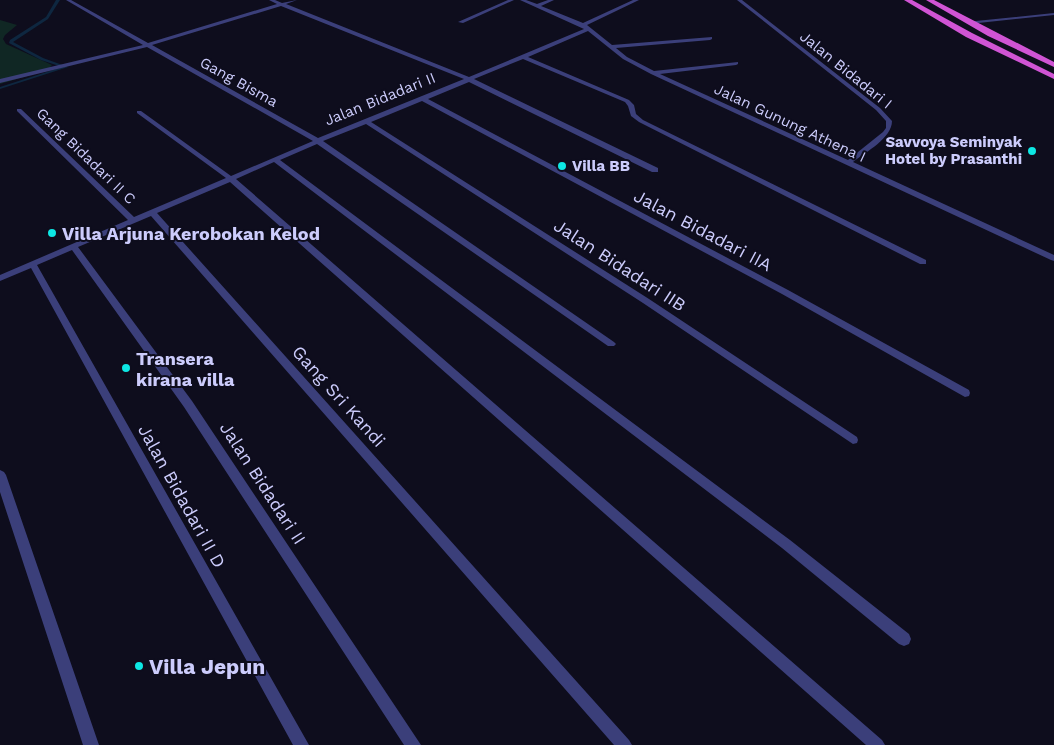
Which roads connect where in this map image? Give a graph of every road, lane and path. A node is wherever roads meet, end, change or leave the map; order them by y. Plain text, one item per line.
1 (68, 0) edge
2 (271, 0) edge
3 (295, 0) edge
4 (512, 0) edge
5 (522, 0) edge
6 (552, 0) edge
7 (637, 0) edge
8 (739, 0) edge
9 (907, 0) edge
10 (929, 0) edge
11 (282, 4) junction
12 (537, 6) junction
13 (1054, 14) edge
14 (461, 22) dead end
15 (969, 22) junction
16 (586, 27) junction
17 (710, 38) dead end
18 (148, 45) junction
19 (611, 46) junction
20 (524, 57) junction
21 (736, 63) dead end
22 (1054, 64) edge
23 (653, 73) junction
24 (1054, 77) edge
25 (468, 79) junction
26 (0, 82) edge
27 (423, 99) junction
28 (19, 110) dead end
29 (140, 112) dead end
30 (367, 122) junction
31 (318, 141) junction
32 (274, 159) junction
33 (848, 163) junction
34 (655, 170) dead end
35 (230, 178) junction
36 (153, 214) junction
37 (133, 221) junction
38 (74, 247) junction
39 (1054, 258) edge
40 (923, 262) dead end
41 (32, 263) junction
42 (0, 278) edge
43 (611, 344) dead end
44 (965, 392) dead end
45 (853, 440) dead end
46 (0, 475) edge
47 (904, 639) dead end
48 (91, 745) edge
49 (301, 745) edge
50 (413, 745) edge
51 (624, 745) edge
52 (877, 745) edge

1 - 18 street, Gang Bisma
2 - 11 street
3 - 11 street
4 - 14 street
5 - 12 street, Jalan Gunung Athena I
6 - 12 street
7 - 16 street, Jalan Bidadari II
8 - 33 street, Jalan Bidadari I
9 - 24 highway
10 - 15 highway
11 - 18 street
11 - 25 street
12 - 16 street, Jalan Gunung Athena I
13 - 15 street
15 - 22 highway
16 - 19 street, Jalan Gunung Athena I
16 - 20 street, Jalan Bidadari II
17 - 19 street
18 - 26 street
18 - 31 street, Gang Bisma
19 - 23 street, Jalan Gunung Athena I
20 - 25 street, Jalan Bidadari II
20 - 40 street
21 - 23 street
23 - 33 street, Jalan Gunung Athena I
25 - 27 street, Jalan Bidadari II
25 - 34 street
27 - 30 street, Jalan Bidadari II
27 - 44 street, Jalan Bidadari IIA
28 - 37 street, Gang Bidadari II C
29 - 35 street
30 - 31 street, Jalan Bidadari II
30 - 45 street, Jalan Bidadari IIB
31 - 32 street, Jalan Bidadari II
31 - 43 street, Gang Bisma
32 - 35 street, Jalan Bidadari II
32 - 47 street
33 - 39 street, Jalan Gunung Athena I
35 - 36 street, Jalan Bidadari II
35 - 52 street
36 - 37 street, Jalan Bidadari II
36 - 51 street, Gang Sri Kandi
37 - 38 street, Jalan Bidadari II
38 - 41 street, Jalan Bidadari II
38 - 50 street, Jalan Bidadari II
41 - 42 street, Jalan Bidadari II
41 - 49 street, Jalan Bidadari II D
46 - 48 street

